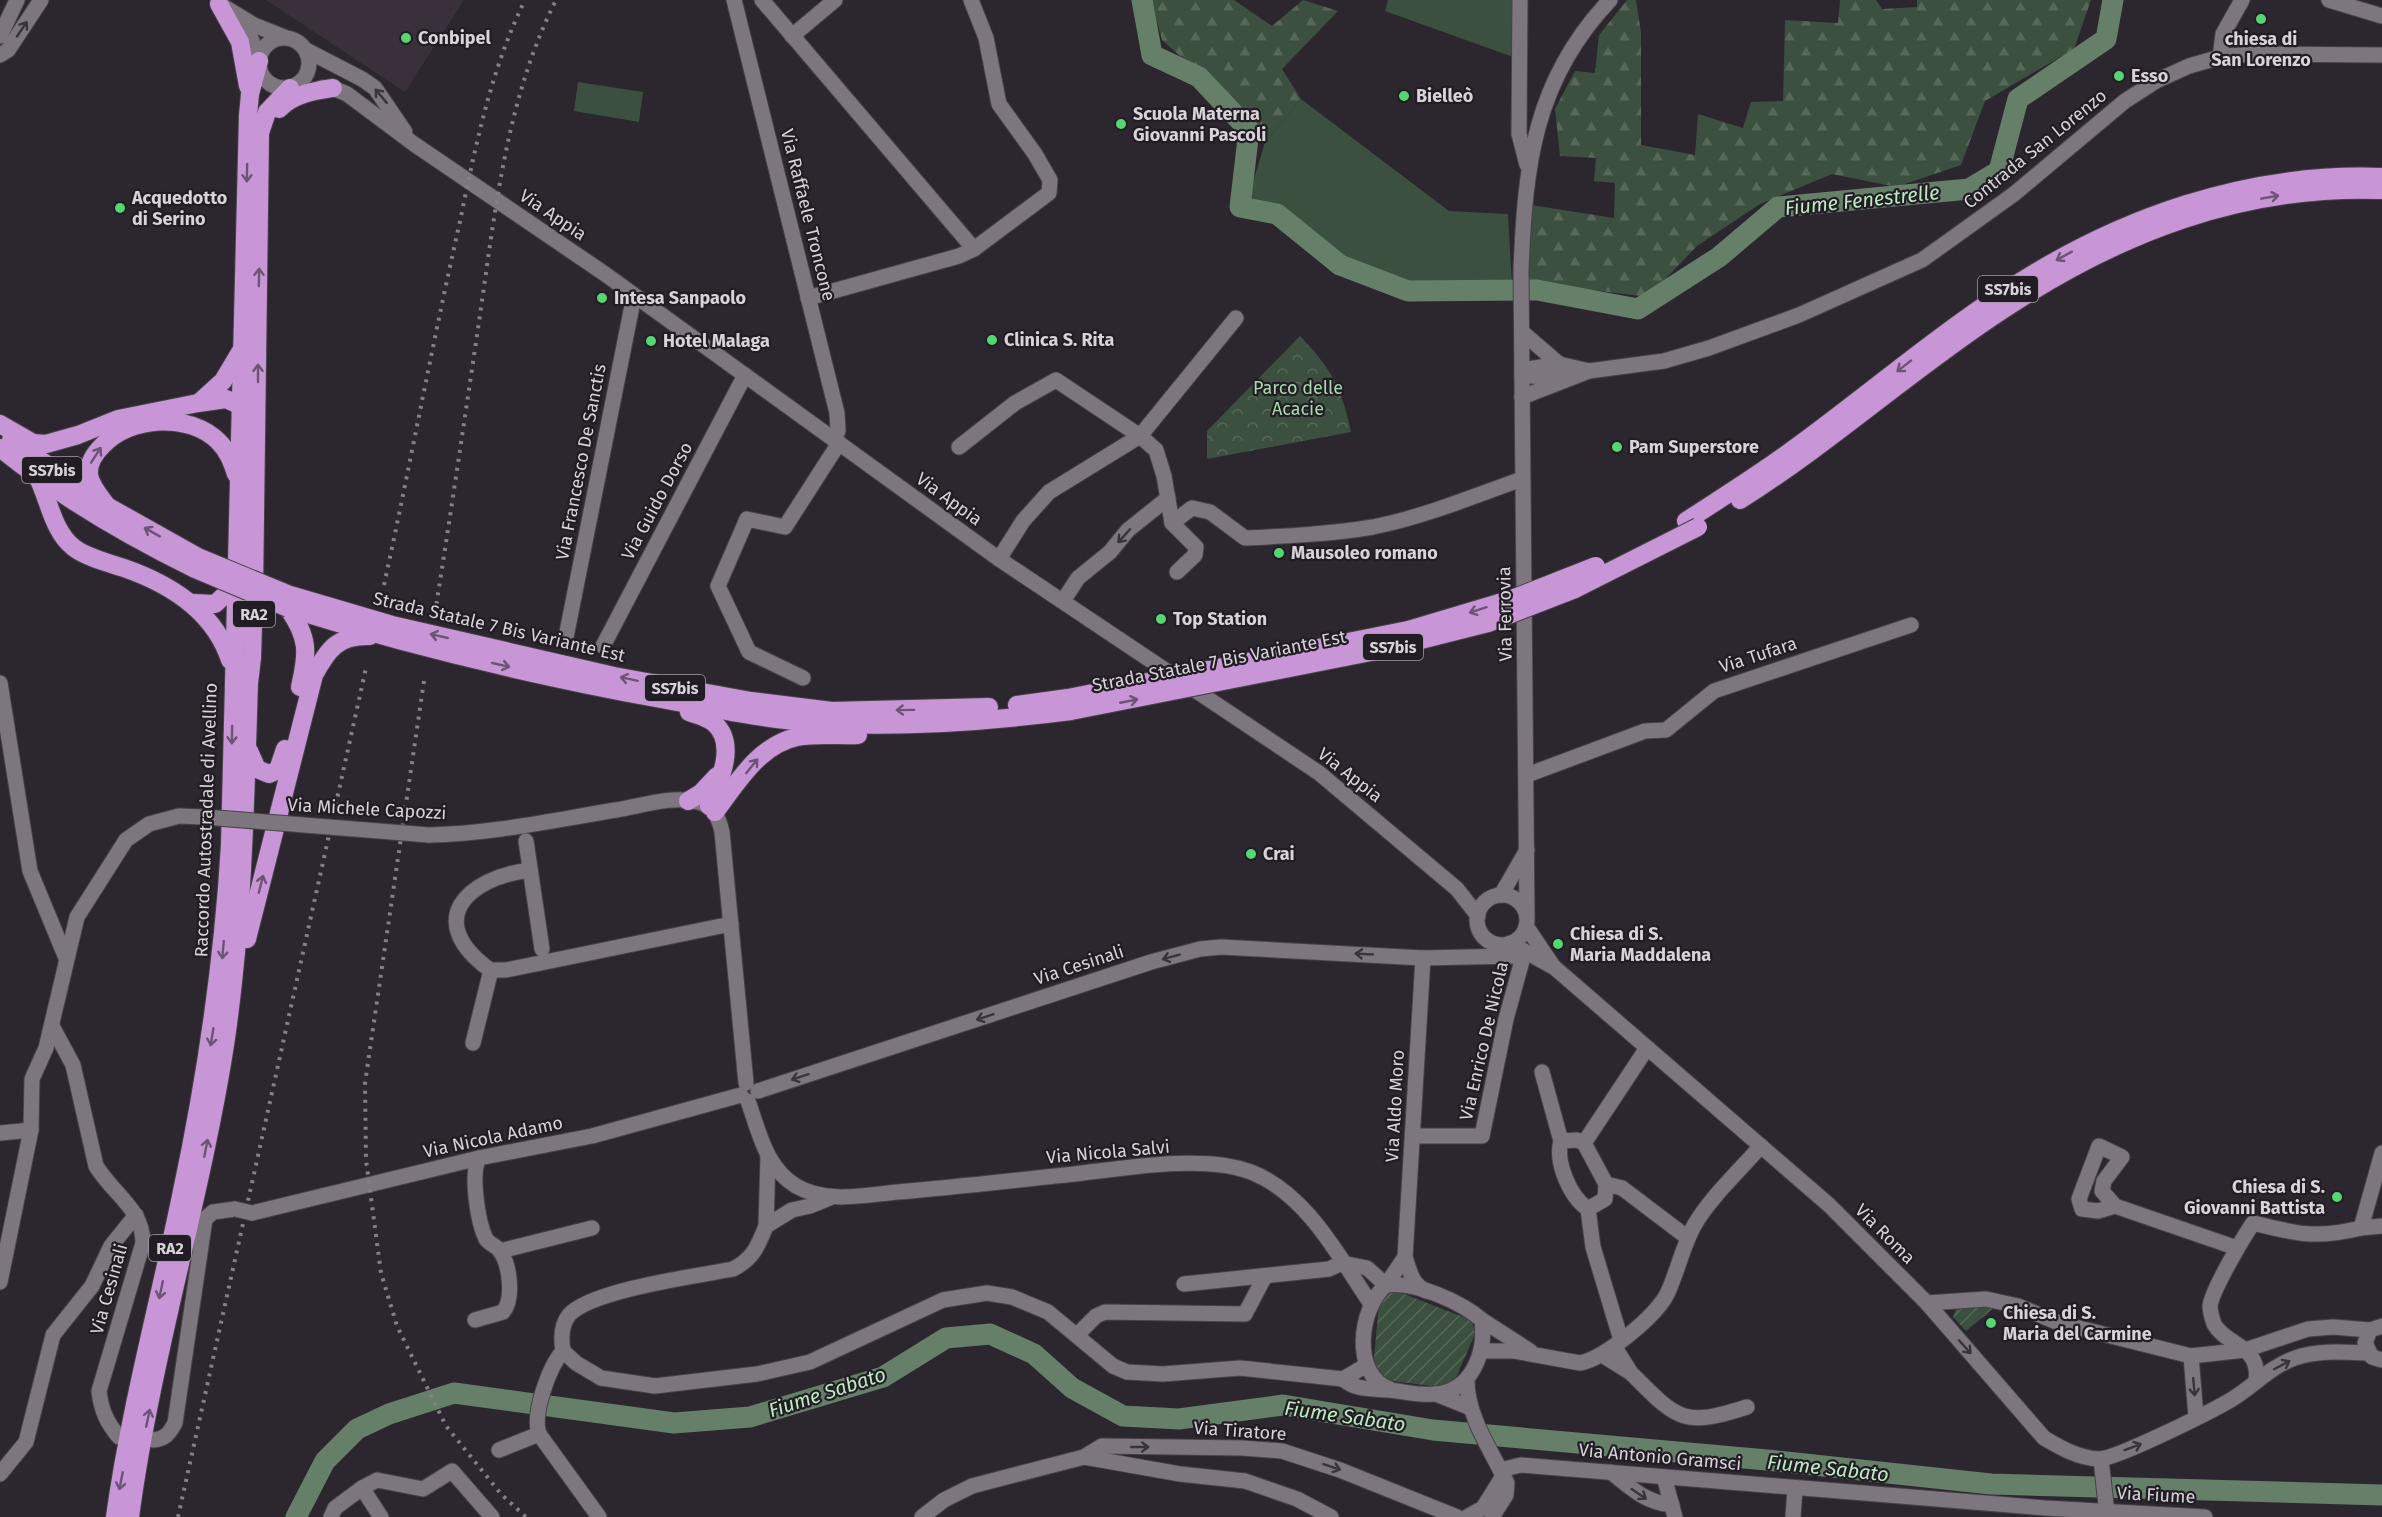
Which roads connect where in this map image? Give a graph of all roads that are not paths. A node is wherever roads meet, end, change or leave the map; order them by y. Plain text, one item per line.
1 (17, 0) edge
2 (41, 0) edge
3 (734, 0) edge
4 (762, 0) edge
5 (835, 0) edge
6 (972, 0) edge
7 (1520, 0) edge
8 (1610, 0) edge
9 (2242, 0) edge
10 (2329, 0) edge
11 (216, 2) edge
12 (2382, 16) edge
13 (239, 17) junction
14 (0, 36) edge
15 (792, 36) junction
16 (284, 37) junction
17 (306, 50) junction
18 (0, 55) edge
19 (2382, 55) edge
20 (2220, 57) junction
21 (259, 60) junction
22 (292, 87) junction
23 (333, 88) junction
24 (250, 94) junction
25 (414, 144) junction
26 (262, 149) junction
27 (1528, 171) junction
28 (2382, 177) edge
29 (2382, 190) edge
30 (974, 249) junction
31 (634, 296) junction
32 (808, 298) junction
33 (1236, 318) dead end
34 (1522, 332) junction
35 (242, 350) junction
36 (1559, 364) junction
37 (1589, 371) junction
38 (1522, 372) junction
39 (745, 375) junction
40 (1571, 379) junction
41 (1522, 397) junction
42 (198, 403) junction
43 (240, 403) junction
44 (0, 424) edge
45 (0, 431) edge
46 (1140, 436) junction
47 (836, 441) junction
48 (959, 447) dead end
49 (0, 448) edge
50 (38, 478) junction
51 (1522, 479) junction
52 (239, 483) junction
53 (1168, 498) junction
54 (107, 506) junction
55 (87, 510) junction
56 (1172, 523) junction
57 (1692, 524) junction
58 (256, 544) junction
59 (87, 553) junction
60 (999, 559) junction
61 (197, 563) junction
62 (1177, 572) dead end
63 (235, 580) junction
64 (1063, 601) junction
65 (289, 602) junction
66 (192, 603) junction
67 (1911, 625) dead end
68 (382, 637) junction
69 (566, 637) dead end
70 (603, 646) dead end
71 (233, 676) junction
72 (803, 678) dead end
73 (0, 683) edge
74 (651, 697) junction
75 (1070, 704) junction
76 (897, 725) junction
77 (247, 746) junction
78 (724, 767) junction
79 (1527, 775) junction
80 (688, 801) junction
81 (712, 809) junction
82 (526, 841) dead end
83 (1528, 847) junction
84 (531, 870) junction
85 (1457, 889) junction
86 (1497, 896) junction
87 (1478, 916) junction
88 (1527, 922) junction
89 (731, 924) junction
90 (1484, 936) junction
91 (542, 949) dead end
92 (1507, 949) junction
93 (66, 958) junction
94 (1423, 958) junction
95 (1459, 958) junction
96 (1531, 958) junction
97 (237, 960) junction
98 (1555, 968) junction
99 (491, 970) junction
100 (52, 1026) junction
101 (473, 1043) dead end
102 (1647, 1048) junction
103 (1542, 1072) dead end
104 (748, 1093) junction
105 (31, 1130) junction
106 (0, 1133) edge
107 (1413, 1136) junction
108 (1561, 1142) junction
109 (1584, 1143) junction
110 (1761, 1146) junction
111 (2382, 1153) edge
112 (768, 1157) junction
113 (479, 1158) junction
114 (1606, 1184) junction
115 (807, 1191) junction
116 (834, 1197) junction
117 (2115, 1206) dead end
118 (800, 1208) junction
119 (1588, 1209) junction
120 (136, 1215) junction
121 (766, 1226) junction
122 (2382, 1226) edge
123 (592, 1228) dead end
124 (2361, 1228) junction
125 (1689, 1238) junction
126 (2237, 1248) junction
127 (500, 1251) junction
128 (1405, 1257) junction
129 (1342, 1263) junction
130 (1367, 1268) junction
131 (1265, 1276) junction
132 (0, 1282) edge
133 (1184, 1284) dead end
134 (1386, 1285) junction
135 (1427, 1292) junction
136 (1927, 1303) junction
137 (1371, 1304) junction
138 (476, 1320) dead end
139 (1482, 1320) junction
140 (2376, 1328) edge
141 (1077, 1335) junction
142 (1613, 1347) junction
143 (2245, 1350) junction
144 (563, 1351) junction
145 (1482, 1351) junction
146 (2368, 1353) junction
147 (1538, 1356) junction
148 (2191, 1356) junction
149 (2382, 1360) edge
150 (1365, 1366) junction
151 (1343, 1379) junction
152 (1467, 1379) junction
153 (2256, 1381) junction
154 (1390, 1389) junction
155 (1436, 1394) junction
156 (1747, 1407) dead end
157 (1471, 1408) junction
158 (2196, 1417) junction
159 (538, 1434) junction
160 (118, 1437) dead end
161 (153, 1440) dead end
162 (500, 1450) dead end
163 (1084, 1457) junction
164 (2101, 1459) junction
165 (1499, 1467) junction
166 (1611, 1472) junction
167 (0, 1474) edge
168 (1664, 1477) junction
169 (362, 1488) junction
170 (1795, 1488) junction
171 (1969, 1502) junction
172 (1674, 1511) edge
173 (2104, 1511) edge
174 (335, 1514) edge
175 (115, 1517) edge
176 (130, 1517) edge
177 (381, 1517) edge
178 (492, 1517) edge
179 (599, 1517) edge
180 (922, 1517) edge
181 (1331, 1517) edge
182 (1457, 1517) edge
183 (1467, 1517) edge
184 (1491, 1517) edge
185 (1793, 1517) edge
186 (1962, 1517) edge
187 (2205, 1517) edge

1 - 14 street
18 -> 2 street
3 - 32 street, Via Raffaele Troncone
4 - 15 street
5 - 15 street
6 - 30 street
7 - 27 street
8 - 27 street, Via Ferrovia
9 - 20 street
10 - 12 street
11 - 13 street, Via Appia
11 - 24 highway
13 - 16 street, Via Appia
13 - 21 street, Via Appia
15 - 30 street
16 - 17 street, Via Appia
16 - 21 street
17 - 22 street
25 -> 17 street, Via Appia
19 - 20 street, Contrada San Lorenzo
20 - 37 street, Contrada San Lorenzo
21 - 22 street, Via Appia
21 - 24 highway
22 - 23 street, Via Appia
22 - 26 highway, Raccordo Autostradale di Avellino
23 - 25 street, Via Appia
23 - 26 highway
24 -> 35 highway, Raccordo Autostradale di Avellino / RA2
25 - 31 street, Via Appia
58 -> 26 highway, Raccordo Autostradale di Avellino / RA2
27 - 34 street, Via Ferrovia
28 -> 57 highway, Strada Statale 7 Bis Variante Est / SS7bis
57 -> 29 highway, Strada Statale 7 Bis Variante Est / SS7bis
30 - 32 street
31 - 39 street, Via Appia
31 - 69 street, Via Francesco De Sanctis
32 - 47 street, Via Raffaele Troncone
33 - 46 street
34 - 36 street, Contrada San Lorenzo
34 - 38 street, Via Ferrovia
35 - 42 highway
35 - 43 highway, Raccordo Autostradale di Avellino / RA2
36 - 37 street, Contrada San Lorenzo
36 - 38 street, Contrada San Lorenzo
37 - 40 street, Contrada San Lorenzo
38 - 40 street, Contrada San Lorenzo
38 - 41 street, Via Ferrovia
39 - 47 street, Via Appia
39 - 70 street, Via Guido Dorso
40 - 41 street, Contrada San Lorenzo
41 - 51 street, Via Ferrovia
42 - 43 highway
42 - 44 highway
43 - 52 highway, Raccordo Autostradale di Avellino / RA2
43 - 58 highway
45 - 54 highway, Strada Statale 7 Bis Variante Est / SS7bis
46 - 48 street
46 - 53 street
46 - 60 street
47 - 60 street, Via Appia
47 - 72 street
49 - 50 highway, Strada Statale 7 Bis Variante Est / SS7bis
50 - 55 highway, Strada Statale 7 Bis Variante Est / SS7bis
50 - 59 highway
51 - 56 street
51 - 79 street, Via Ferrovia
54 -> 52 highway
52 - 63 highway, Raccordo Autostradale di Avellino / RA2
53 - 56 street
53 -> 64 street
61 -> 54 highway, Strada Statale 7 Bis Variante Est / SS7bis
55 - 59 highway
55 - 61 highway, Strada Statale 7 Bis Variante Est / SS7bis
56 - 62 street
57 - 75 highway, Strada Statale 7 Bis Variante Est / SS7bis, bridge
58 - 77 highway, Raccordo Autostradale di Avellino / RA2
59 - 66 highway
60 - 64 street, Via Appia
61 - 65 highway, Strada Statale 7 Bis Variante Est / SS7bis, bridge
63 - 66 highway
63 - 71 highway, Raccordo Autostradale di Avellino / RA2
64 - 85 street, Via Appia
65 - 68 highway, Strada Statale 7 Bis Variante Est / SS7bis
75 -> 65 highway, Strada Statale 7 Bis Variante Est / SS7bis
65 - 77 highway
66 - 71 highway
67 - 79 street, Via Tufara
68 -> 74 highway, Strada Statale 7 Bis Variante Est / SS7bis
97 -> 68 highway
71 -> 175 highway, Raccordo Autostradale di Avellino / RA2
73 - 93 street
74 - 76 highway, Strada Statale 7 Bis Variante Est / SS7bis
74 - 78 highway
75 - 76 highway, Strada Statale 7 Bis Variante Est / SS7bis
81 -> 76 highway
77 - 97 highway, Raccordo Autostradale di Avellino / RA2
78 - 80 highway
78 - 81 highway
79 - 83 street, Via Ferrovia
80 - 81 street, Via Michele Capozzi
80 - 93 street, Via Michele Capozzi, bridge
81 - 89 street
82 - 84 street
83 - 86 street
83 - 88 street, Via Ferrovia
84 - 91 street
84 - 99 street
85 - 86 street, Via Appia
85 - 87 street, Via Appia
86 - 87 street
86 - 88 street
87 - 90 street
88 - 92 street
88 - 98 street, Via Roma
89 - 99 street
89 - 104 street
90 - 92 street
90 - 95 street
92 - 95 street, Via Cesinali
92 - 96 street, Via Roma
93 - 100 street, Via Michele Capozzi
94 - 95 street, Via Cesinali
94 -> 104 street, Via Cesinali
94 - 107 street, Via Aldo Moro
96 - 98 street, Via Roma
96 - 107 street, Via Enrico De Nicola
176 -> 97 highway, Raccordo Autostradale di Avellino / RA2
98 - 102 street, Via Roma
99 - 101 street
100 - 105 street, Via Michele Capozzi
100 - 120 street, Via Cesinali
102 - 109 street
102 - 110 street, Via Roma
103 - 108 street
104 - 112 street
104 - 113 street, Via Nicola Adamo
105 - 106 street
105 - 132 street, Via Michele Capozzi
107 - 128 street, Via Aldo Moro
108 - 109 street
108 - 119 street
109 - 114 street
110 - 125 street
110 - 136 street, Via Roma
111 - 124 street
112 - 115 street
112 - 121 street
113 - 127 street
113 - 161 street, Via Nicola Adamo, bridge
114 - 119 street
114 - 125 street
115 - 116 street
115 - 118 street
116 - 118 street
116 - 129 street, Via Nicola Salvi
117 - 126 street
118 - 121 street
119 - 142 street
120 - 160 street, Via Cesinali
120 - 167 street
121 - 144 street
122 - 124 street
123 - 127 street
124 - 126 street
125 - 142 street
126 - 143 street
127 - 138 street
128 - 130 street
128 - 134 street
128 - 135 street
129 - 130 street
129 - 131 street
129 - 137 street, Via Nicola Salvi
130 - 134 street
131 - 133 street
131 - 141 street
134 - 135 street
134 - 137 street
135 - 139 street
136 - 148 street
136 -> 164 street, Via Roma
137 - 150 street
139 - 145 street
139 - 147 street
140 - 143 street
140 - 146 street
141 - 144 street
141 - 151 street
142 - 147 street
142 - 156 street
143 - 148 street
143 - 153 street
144 - 159 street
145 - 147 street
145 - 152 street
146 - 149 street
153 -> 146 street
148 -> 158 street
150 - 151 street
150 - 154 street
151 - 154 street
152 - 155 street
152 - 157 street
153 - 158 street
154 - 155 street
155 - 157 street
157 - 165 street
164 -> 158 street
159 - 162 street
159 - 179 street
163 - 180 street, Via Tiratore
163 - 181 street, Via Tiratore
163 -> 182 street, Via Tiratore
164 - 173 street
165 - 166 street, Via Antonio Gramsci
165 - 183 street
165 - 184 street
166 - 168 street, Via Antonio Gramsci
166 -> 172 street
168 - 170 street, Via Antonio Gramsci
168 - 172 street
169 - 174 street
169 - 177 street
169 - 178 street
170 - 171 street, Via Antonio Gramsci
170 - 185 street
171 - 173 street, Via Antonio Gramsci
171 - 186 street
173 - 187 street, Via Fiume

